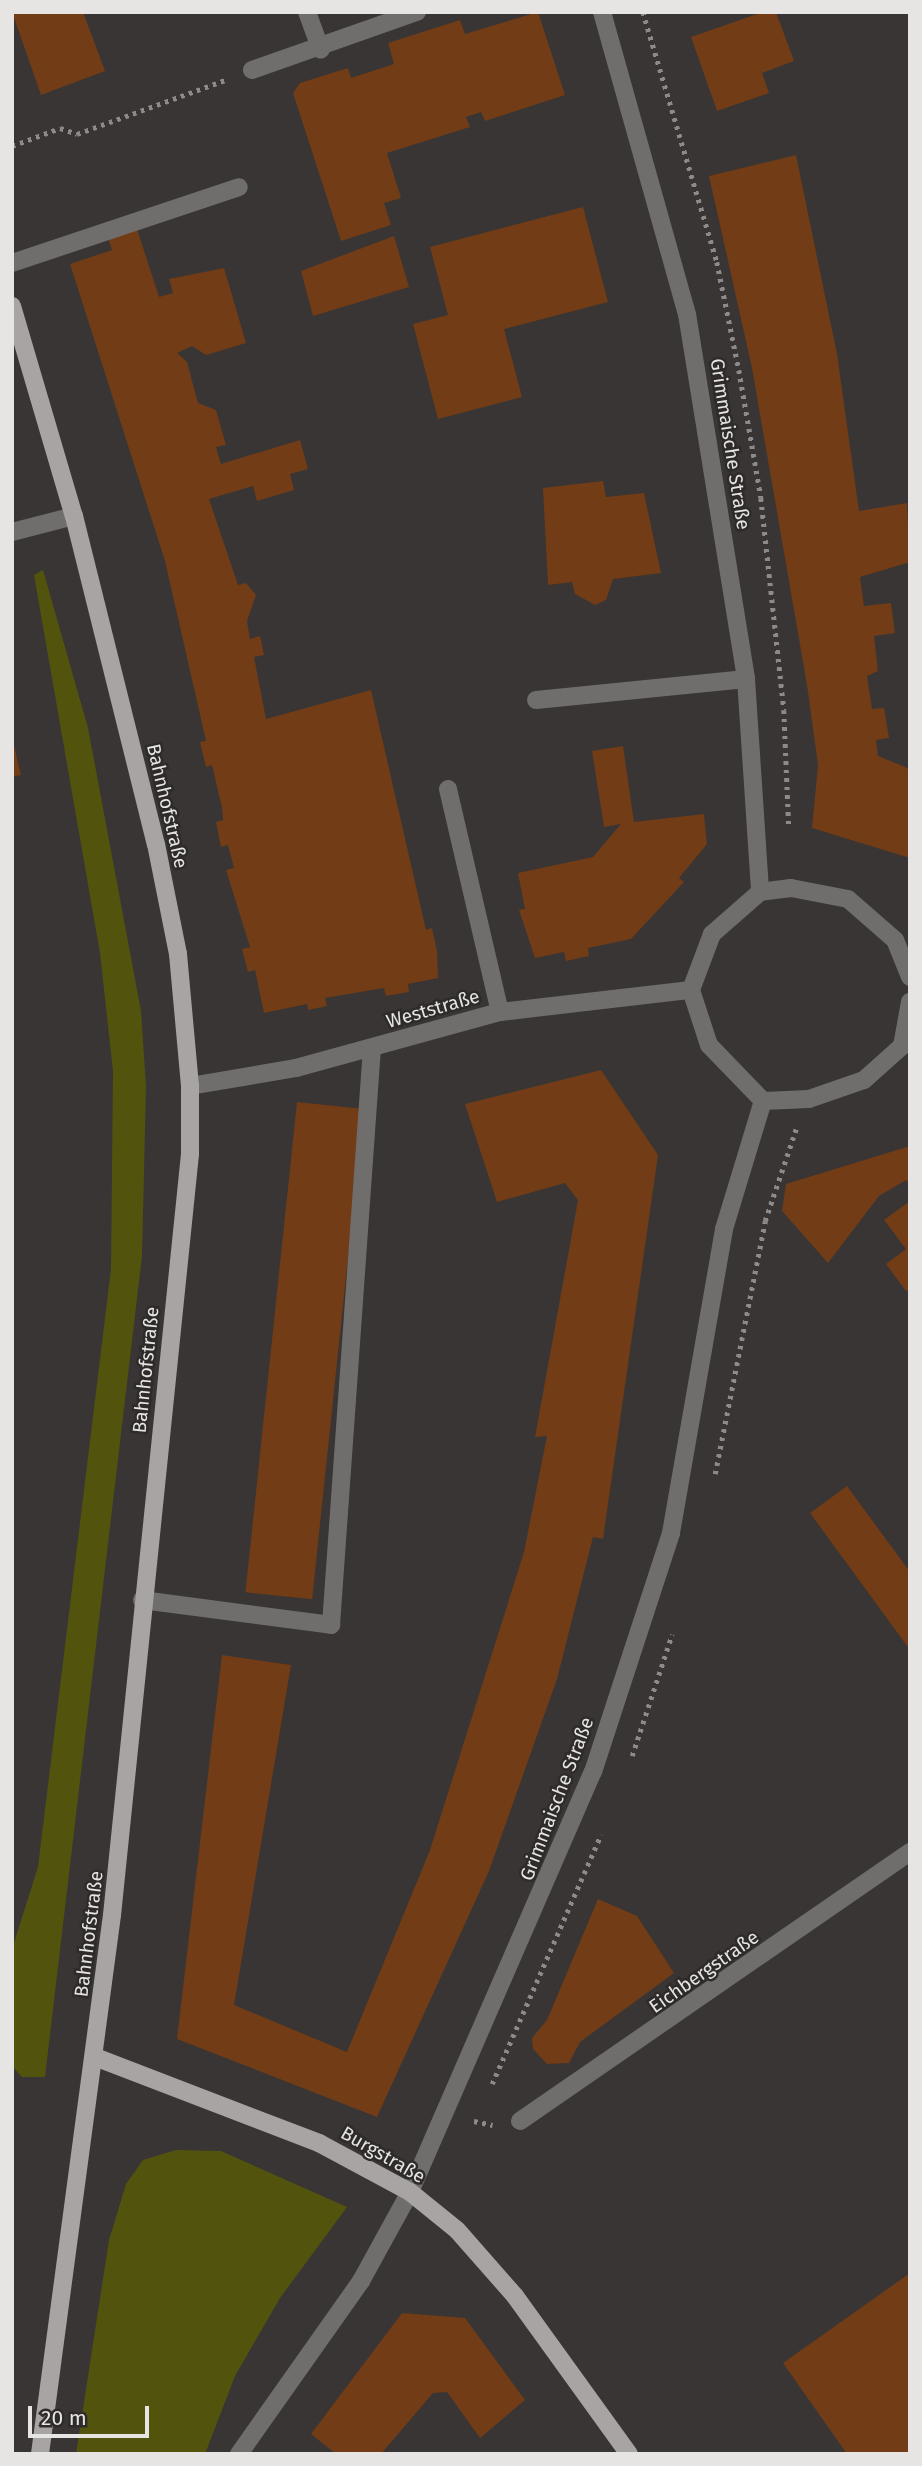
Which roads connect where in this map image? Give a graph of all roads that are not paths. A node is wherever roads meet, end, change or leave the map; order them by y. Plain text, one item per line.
1 (307, 12) edge
2 (417, 12) edge
3 (602, 12) edge
4 (321, 50) junction
5 (252, 70) road end
6 (239, 187) dead end
7 (12, 263) edge
8 (12, 306) edge
9 (74, 516) junction
10 (12, 533) edge
11 (747, 679) junction
12 (536, 700) dead end
13 (448, 789) dead end
14 (760, 892) junction
15 (903, 935) edge
16 (910, 976) edge
17 (691, 990) junction
18 (910, 1002) edge
19 (500, 1012) junction
20 (372, 1048) junction
21 (906, 1051) edge
22 (190, 1086) junction
23 (764, 1101) junction
24 (142, 1600) junction
25 (910, 1852) edge
26 (95, 2057) junction
27 (520, 2121) road end
28 (410, 2192) junction
29 (40, 2454) edge
30 (239, 2454) edge
31 (629, 2454) edge

1 - 4 street
2 - 4 street
3 - 11 street, Grimmaische Straße
4 - 5 street
6 - 7 street
8 - 9 main road, Bahnhofstraße
9 - 10 street
9 - 22 main road, Bahnhofstraße
11 - 12 street
11 - 14 street, Grimmaische Straße
13 - 19 street
14 - 15 street
14 - 17 street
15 - 16 street
17 - 19 street, Weststraße
17 - 23 street
18 - 21 street
19 - 20 street, Weststraße
20 - 22 street, Weststraße
20 - 24 street
21 - 23 street
22 - 24 main road, Bahnhofstraße
23 - 28 street, Grimmaische Straße
24 - 26 main road, Bahnhofstraße
25 - 27 street, Eichbergstraße
26 - 28 main road, Burgstraße
26 - 29 main road, Bahnhofstraße
28 - 30 street, Grimmaische Straße
28 - 31 main road, Burgstraße

